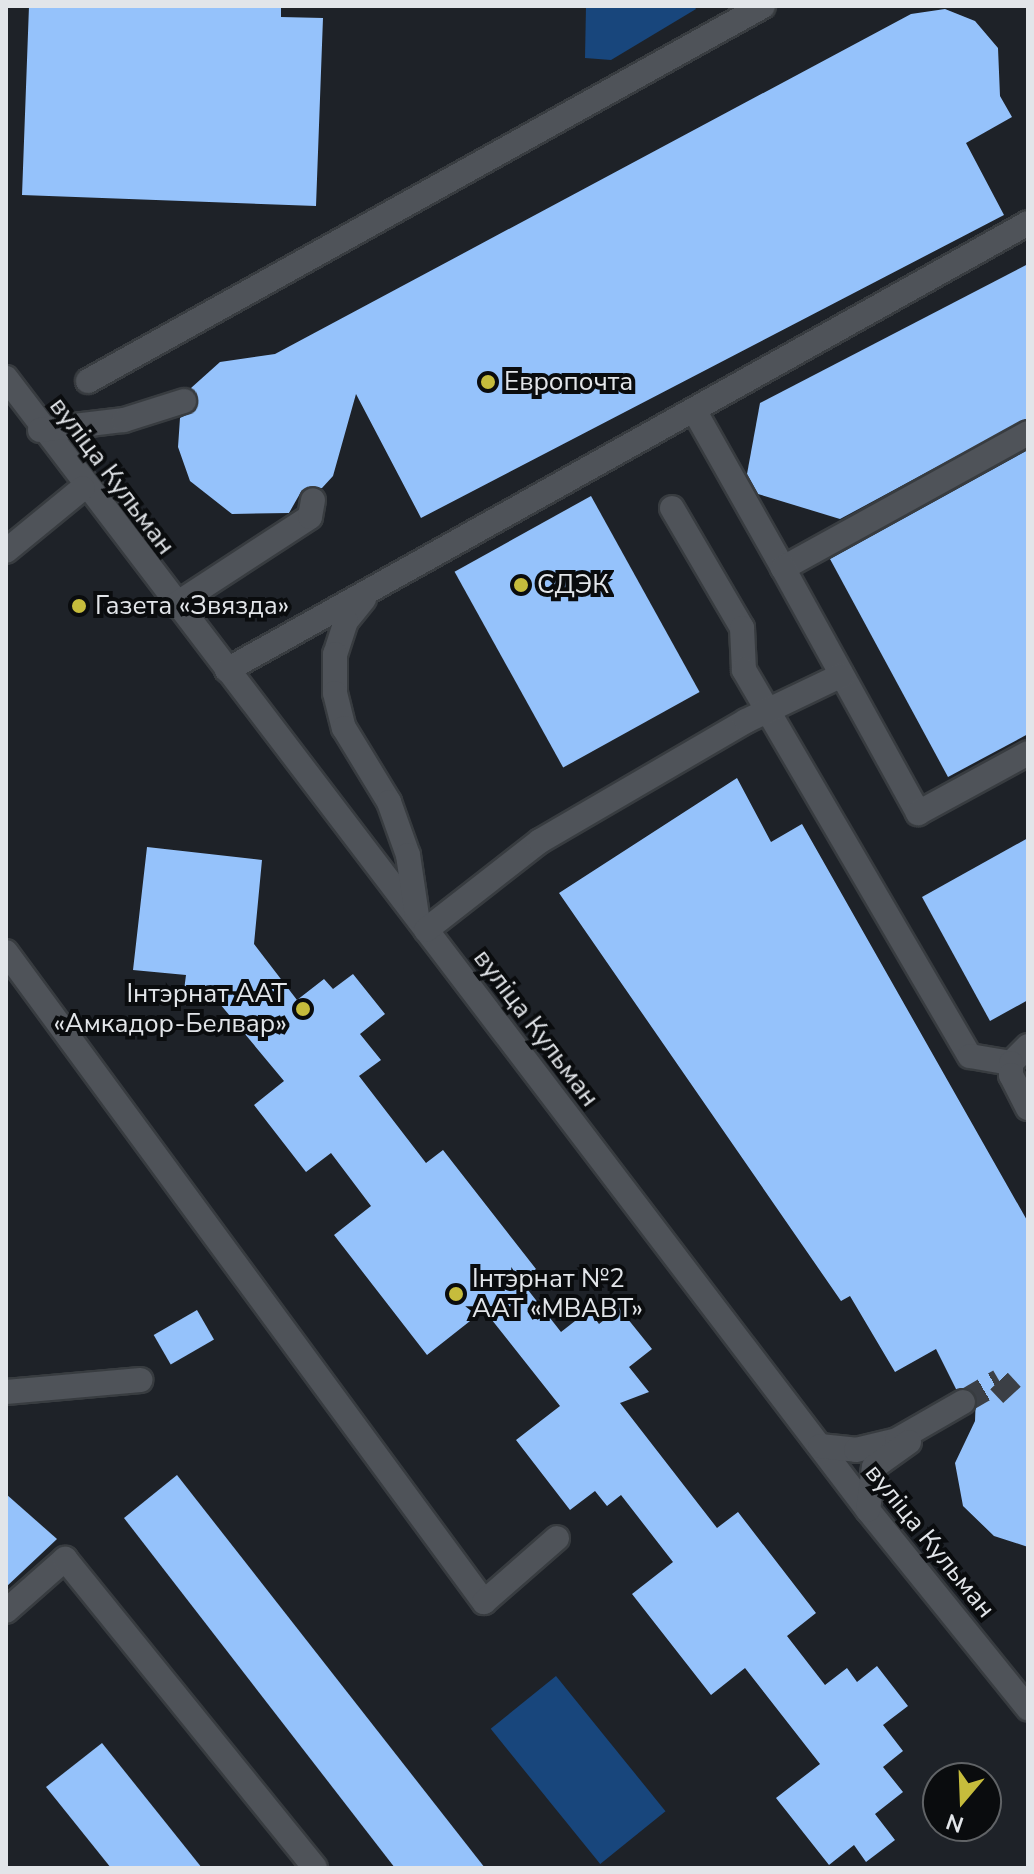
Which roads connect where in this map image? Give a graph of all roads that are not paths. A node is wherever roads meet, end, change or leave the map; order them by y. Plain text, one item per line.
1 (763, 6) edge
2 (1028, 223) edge
3 (6, 378) edge
4 (88, 381) dead end
5 (184, 401) dead end
6 (694, 410) junction
7 (40, 430) junction
8 (1028, 433) edge
9 (83, 488) junction
10 (313, 500) dead end
11 (672, 508) dead end
12 (6, 551) edge
13 (783, 568) junction
14 (371, 590) junction
15 (175, 605) junction
16 (227, 670) junction
17 (842, 675) junction
18 (769, 710) junction
19 (1028, 753) edge
20 (421, 924) junction
21 (6, 952) edge
22 (1019, 1054) edge
23 (1028, 1108) edge
24 (140, 1380) dead end
25 (6, 1392) edge
26 (820, 1446) junction
27 (868, 1510) junction
28 (557, 1538) dead end
29 (6, 1611) edge
30 (1028, 1708) edge
31 (315, 1868) edge

1 - 4 street
2 - 6 street
3 - 7 street, вуліца Кульман
5 - 7 street
6 - 13 street
6 - 14 street
7 - 9 street, вуліца Кульман
8 - 13 street
9 - 12 street
9 - 15 street, вуліца Кульман
10 - 15 street
11 - 18 street
13 - 17 street
14 - 16 street
14 - 20 street
15 - 16 street, вуліца Кульман
16 - 20 street, вуліца Кульман
17 - 18 street
17 - 19 street
18 - 20 street
18 - 22 street
20 - 26 street, вуліца Кульман
21 - 28 street
22 - 23 street
24 - 25 street
26 - 27 street, вуліца Кульман
26 - 27 street
27 - 30 street, вуліца Кульман
29 - 31 street

